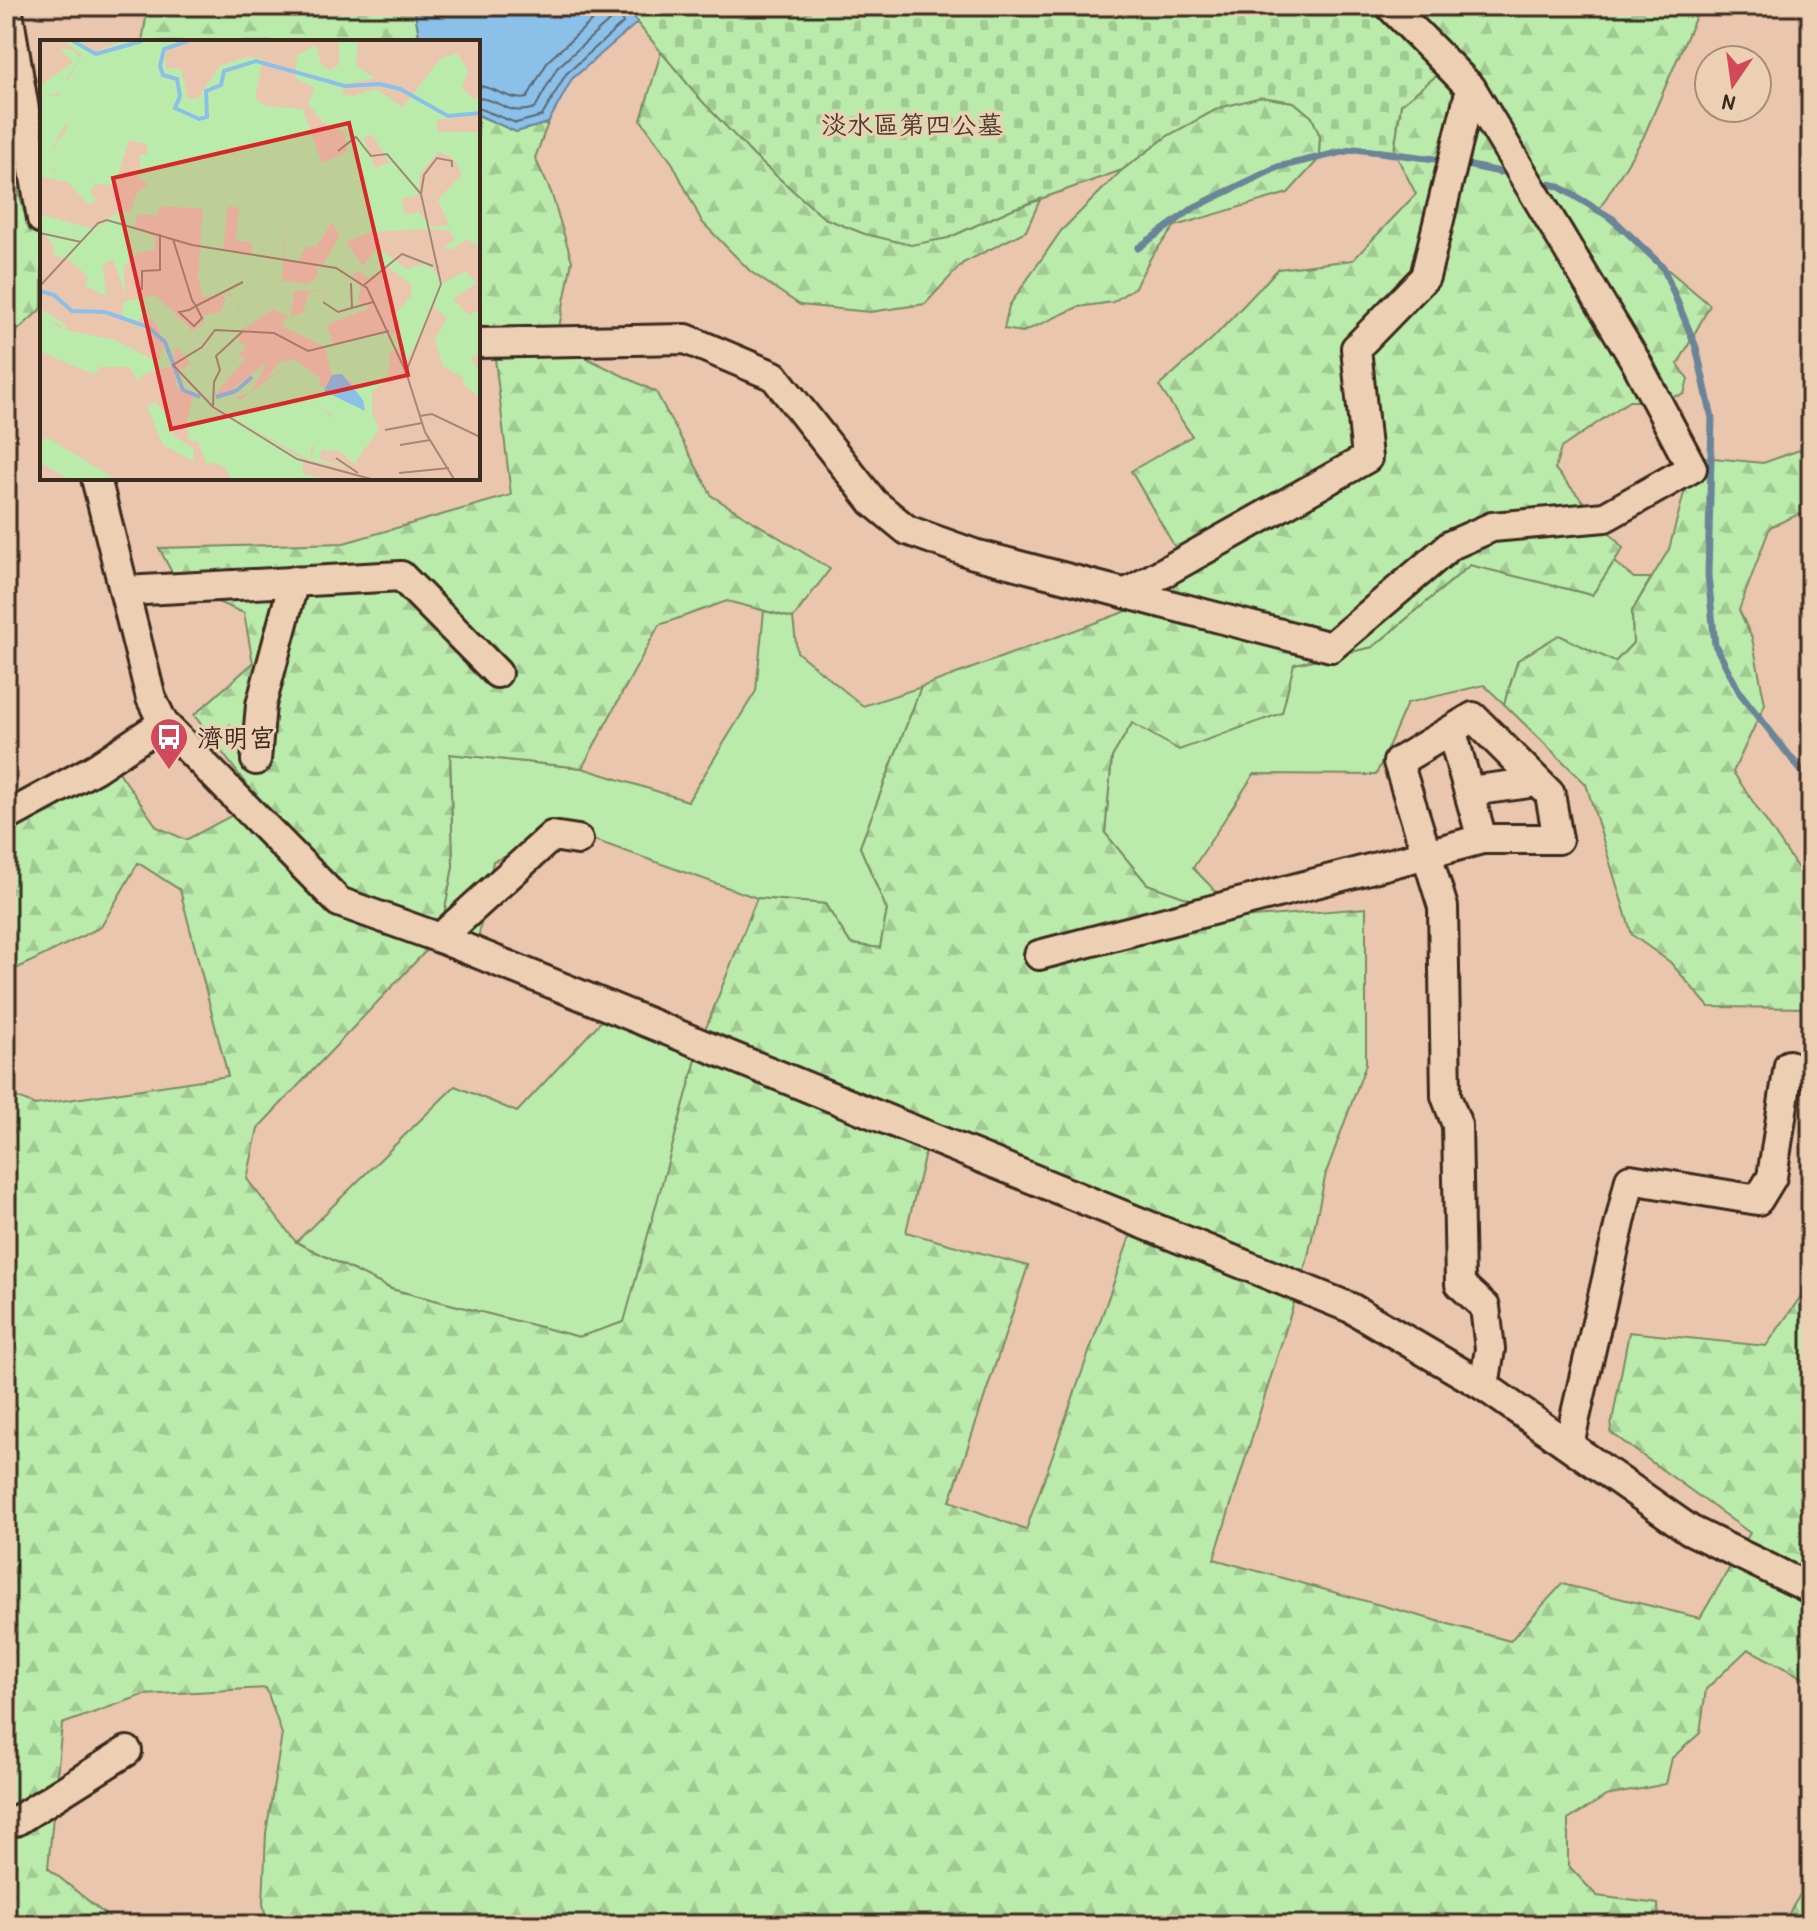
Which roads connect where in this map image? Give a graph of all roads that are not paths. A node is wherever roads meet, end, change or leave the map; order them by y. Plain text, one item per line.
1 (1390, 6) edge
2 (7, 16) edge
3 (1471, 88) junction
4 (40, 207) edge
5 (480, 343) edge
6 (97, 480) edge
7 (294, 581) junction
8 (125, 591) junction
9 (1127, 593) junction
10 (497, 673) dead end
11 (163, 723) junction
12 (1452, 732) junction
13 (256, 760) dead end
14 (1537, 782) junction
15 (1470, 791) junction
16 (6, 817) edge
17 (1482, 839) junction
18 (578, 840) dead end
19 (1427, 854) junction
20 (440, 938) junction
21 (1039, 955) dead end
22 (1789, 1065) dead end
23 (1484, 1386) junction
24 (1569, 1444) junction
25 (1811, 1589) edge
26 (127, 1751) dead end
27 (6, 1820) edge

1 - 3 street
2 - 4 street
3 - 9 street
3 - 9 street
5 - 9 street
6 - 8 street
7 - 8 street
7 - 10 street
7 - 13 street
8 - 11 street
11 - 16 street
11 - 20 street
12 - 14 street
12 - 15 street
12 - 19 street
14 - 15 street
14 - 17 street
15 - 17 street
17 - 19 street
18 - 20 street
19 - 21 street
19 - 23 street
20 - 23 street
22 - 24 street
23 - 24 street
24 - 25 street
26 - 27 street

